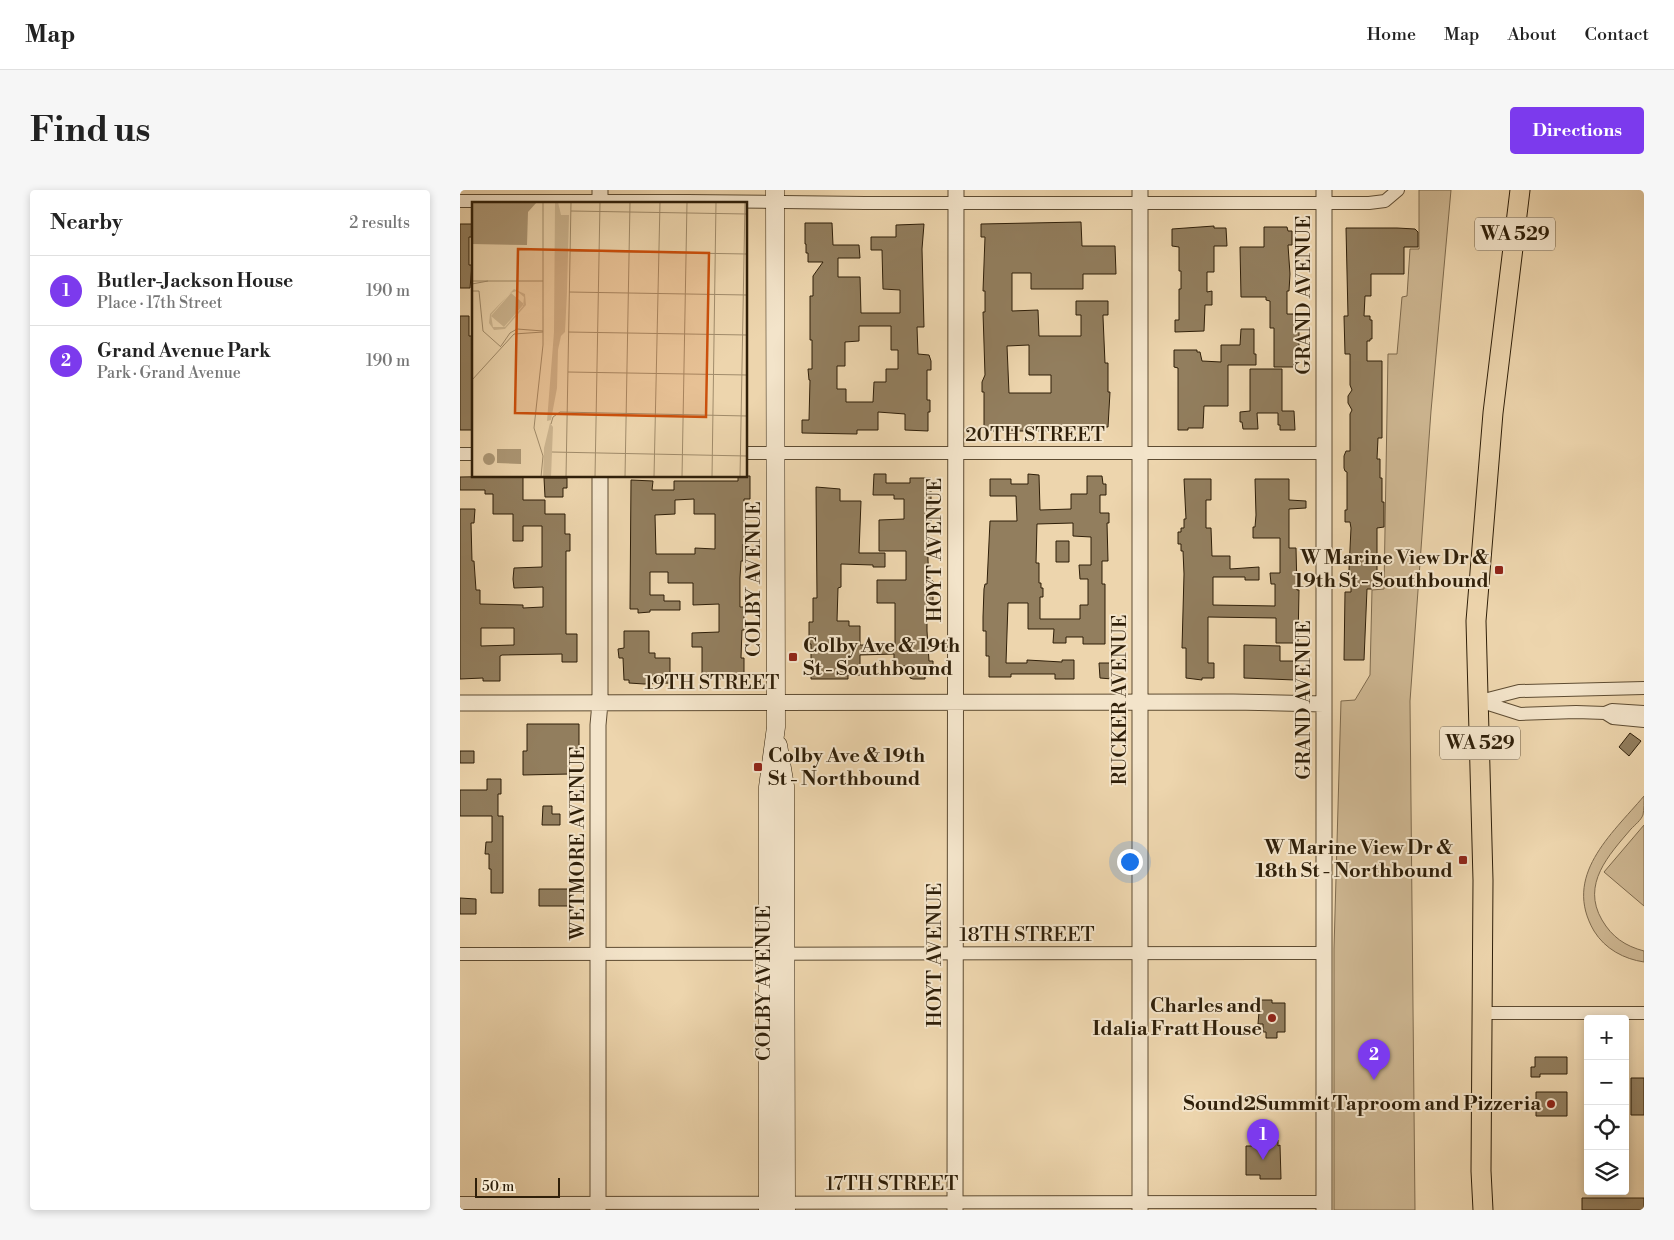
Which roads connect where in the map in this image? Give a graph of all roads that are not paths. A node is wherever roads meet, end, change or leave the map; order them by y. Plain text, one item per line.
1 (1520, 190) edge
2 (1395, 193) edge
3 (775, 196) edge
4 (1324, 196) edge
5 (956, 197) edge
6 (1140, 197) edge
7 (600, 198) edge
8 (460, 201) edge
9 (748, 453) edge
10 (775, 453) junction
11 (955, 453) junction
12 (1324, 453) junction
13 (1140, 454) junction
14 (600, 478) edge
15 (1644, 688) edge
16 (1479, 701) junction
17 (776, 702) junction
18 (956, 702) junction
19 (1140, 702) junction
20 (460, 703) edge
21 (600, 703) junction
22 (1324, 704) junction
23 (1644, 712) edge
24 (1605, 713) junction
25 (1644, 721) edge
26 (776, 727) junction
27 (768, 953) junction
28 (785, 953) junction
29 (955, 953) junction
30 (1324, 953) junction
31 (460, 954) edge
32 (598, 954) junction
33 (1140, 954) junction
34 (1482, 1013) junction
35 (1644, 1013) edge
36 (460, 1203) edge
37 (768, 1206) edge
38 (786, 1206) edge
39 (955, 1206) edge
40 (1140, 1206) edge
41 (1324, 1206) edge
42 (598, 1207) edge
43 (1482, 1210) edge

1 - 16 main road, WA 529
2 - 4 street
3 - 5 street
3 - 7 street
3 - 10 main road, COLBY AVENUE
4 - 6 street
4 - 12 street, GRAND AVENUE
5 - 6 street
5 - 11 street, HOYT AVENUE
6 - 13 street, RUCKER AVENUE
7 - 8 street
9 - 10 street, 20TH STREET
10 - 11 street, 20TH STREET
10 - 17 main road, COLBY AVENUE
11 - 13 street, 20TH STREET
11 - 18 street, HOYT AVENUE
12 - 13 street, 20TH STREET
12 - 22 street, GRAND AVENUE
13 - 19 street, RUCKER AVENUE
14 - 21 street, WETMORE AVENUE
15 - 16 street
16 - 24 street
16 - 34 main road, WA 529
17 - 18 street, 19TH STREET
17 - 21 street, 19TH STREET
17 - 26 main road, COLBY AVENUE
18 - 19 street, 19TH STREET
18 - 29 street, HOYT AVENUE
19 - 22 street, 19TH STREET
19 - 33 street, RUCKER AVENUE
20 - 21 street, 19TH STREET
21 - 32 street, WETMORE AVENUE
22 - 30 street, GRAND AVENUE
23 - 24 street
24 - 25 street
26 - 27 main road, COLBY AVENUE
26 - 28 main road, COLBY AVENUE
27 - 28 street, 18TH STREET
27 - 32 street, 18TH STREET
27 - 37 main road, COLBY AVENUE
28 - 29 street, 18TH STREET
28 - 38 main road, COLBY AVENUE
29 - 33 street, 18TH STREET
29 - 39 street, HOYT AVENUE
30 - 33 street, 18TH STREET
30 - 41 street, GRAND AVENUE
31 - 32 street, 18TH STREET
32 - 42 street, WETMORE AVENUE
33 - 40 street, RUCKER AVENUE
34 - 35 street
34 - 43 main road, WA 529
36 - 42 street, 17TH STREET
37 - 38 street, 17TH STREET
37 - 42 street, 17TH STREET
38 - 39 street, 17TH STREET
39 - 40 street, 17TH STREET
40 - 41 street, 17TH STREET

